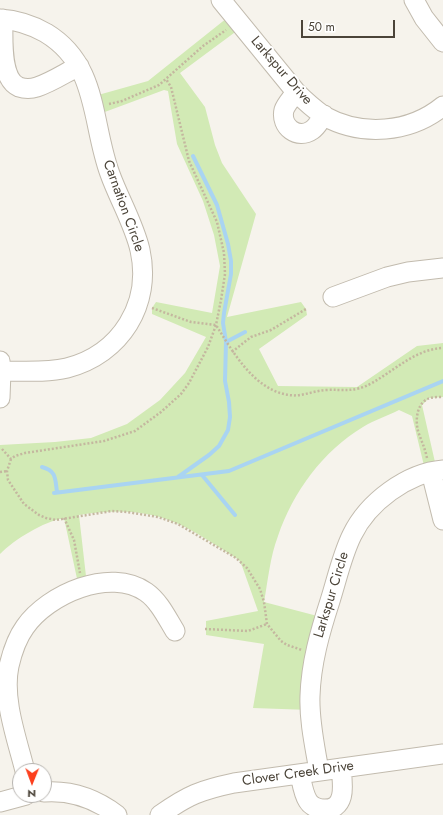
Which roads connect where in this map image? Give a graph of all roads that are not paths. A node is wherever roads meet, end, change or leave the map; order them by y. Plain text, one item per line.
1 (221, 0) edge
2 (414, 0) edge
3 (1, 19) edge
4 (443, 42) edge
5 (79, 66) junction
6 (296, 92) junction
7 (443, 106) edge
8 (324, 115) junction
9 (443, 268) edge
10 (333, 297) dead end
11 (1, 366) edge
12 (0, 398) edge
13 (434, 468) edge
14 (443, 520) edge
15 (175, 631) dead end
16 (443, 754) edge
17 (22, 763) edge
18 (341, 768) junction
19 (319, 771) junction
20 (300, 774) junction
21 (52, 792) edge
22 (12, 799) edge
23 (0, 802) edge
24 (117, 815) edge
25 (160, 815) edge

1 - 6 street, Larkspur Drive
2 - 4 street
3 - 5 street, Carnation Circle
3 - 5 street
5 - 11 street, Carnation Circle
6 - 8 street, Larkspur Drive
6 - 8 street
7 - 8 street, Larkspur Drive
9 - 10 street
11 - 12 street
13 - 14 street
13 - 19 street, Larkspur Circle
15 - 17 street
16 - 18 street, Clover Creek Drive
18 - 19 street, Clover Creek Drive
18 - 20 street
19 - 20 street, Clover Creek Drive
20 - 25 street, Clover Creek Drive
21 - 24 street
22 - 23 street

